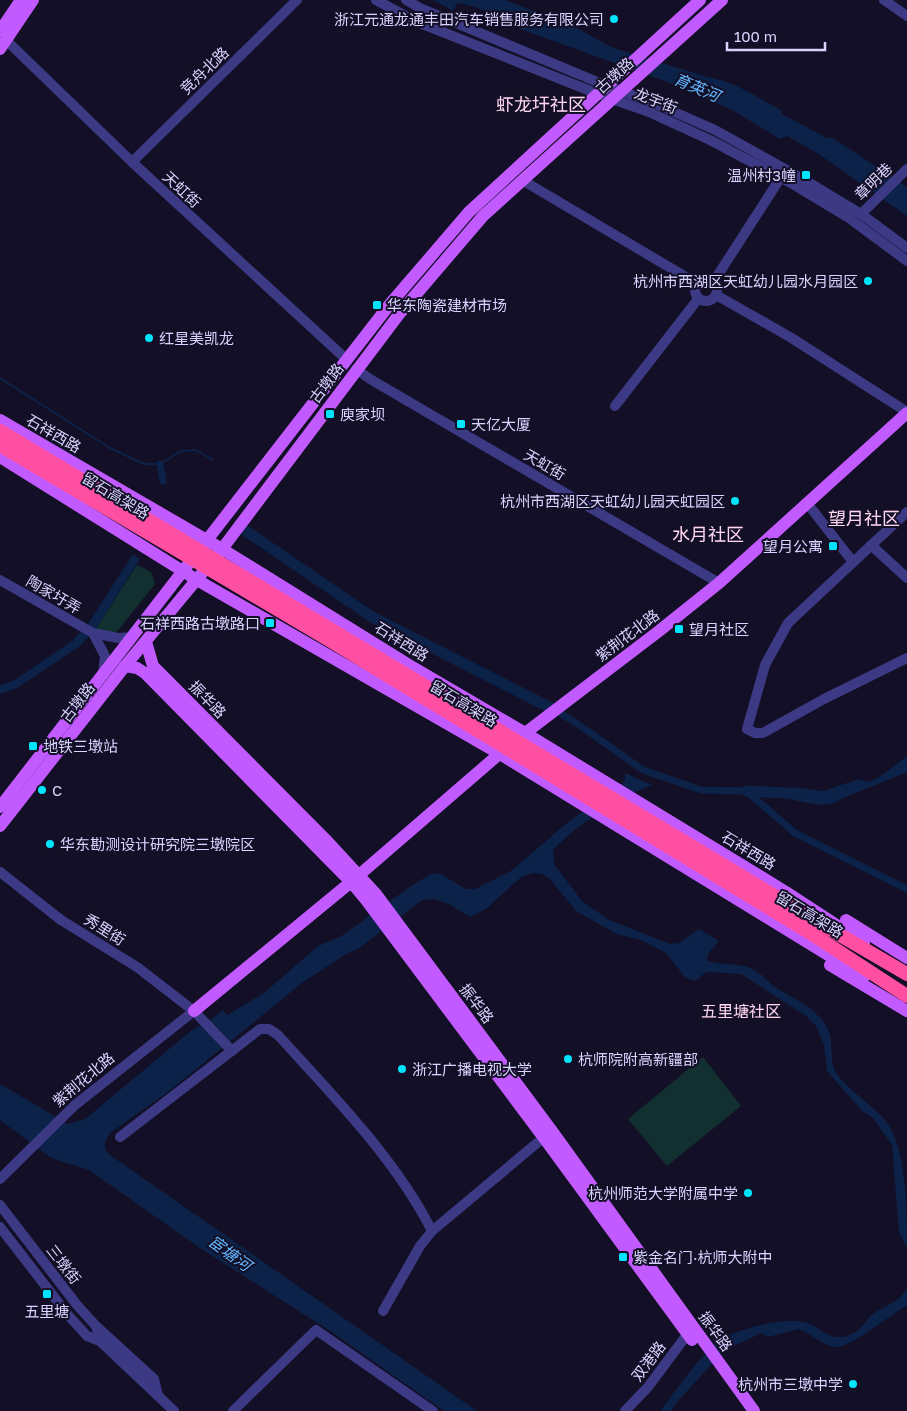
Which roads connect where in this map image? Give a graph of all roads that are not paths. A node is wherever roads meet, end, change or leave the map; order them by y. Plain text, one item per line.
1 (21, 0) edge
2 (33, 0) edge
3 (297, 0) edge
4 (376, 0) edge
5 (406, 0) edge
6 (722, 0) edge
7 (884, 0) edge
8 (693, 2) edge
9 (907, 16) edge
10 (2, 40) edge
11 (602, 90) junction
12 (617, 95) junction
13 (132, 162) junction
14 (904, 172) edge
15 (781, 177) junction
16 (522, 180) junction
17 (861, 214) junction
18 (907, 248) edge
19 (907, 261) edge
20 (714, 281) junction
21 (696, 283) junction
22 (716, 295) junction
23 (698, 298) junction
24 (352, 364) junction
25 (615, 406) dead end
26 (907, 412) edge
27 (0, 420) edge
28 (0, 431) edge
29 (0, 445) edge
30 (0, 457) edge
31 (807, 503) junction
32 (907, 512) edge
33 (207, 541) junction
34 (871, 545) junction
35 (222, 549) junction
36 (853, 562) junction
37 (184, 570) junction
38 (907, 578) edge
39 (0, 580) edge
40 (197, 580) junction
41 (719, 583) junction
42 (93, 633) junction
43 (132, 637) junction
44 (146, 642) junction
45 (907, 658) edge
46 (125, 666) junction
47 (103, 674) junction
48 (525, 733) junction
49 (500, 754) junction
50 (0, 807) edge
51 (0, 826) edge
52 (0, 872) edge
53 (355, 878) junction
54 (786, 892) junction
55 (734, 898) junction
56 (907, 958) edge
57 (892, 964) junction
58 (907, 974) edge
59 (893, 988) junction
60 (907, 996) edge
61 (194, 1011) junction
62 (907, 1011) edge
63 (232, 1051) junction
64 (548, 1134) junction
65 (120, 1137) dead end
66 (0, 1179) edge
67 (0, 1205) edge
68 (0, 1227) edge
69 (432, 1231) junction
70 (383, 1311) dead end
71 (96, 1326) junction
72 (690, 1330) junction
73 (100, 1342) junction
74 (717, 1367) junction
75 (158, 1396) junction
76 (174, 1411) edge
77 (233, 1411) edge
78 (433, 1411) edge
79 (625, 1411) edge
80 (743, 1411) edge
81 (754, 1411) edge

1 - 10 main road
2 - 10 main road
3 - 13 street, 竞舟北路
4 - 11 street, 龙宇街
5 - 11 street, 龙宇街
6 - 12 main road, 古墩路
7 - 9 street
8 - 11 main road, 古墩路
10 - 13 street, 天虹街
11 - 12 street, 龙宇街
11 - 24 main road, 古墩路
12 - 15 street, 龙宇街
12 - 16 main road, 古墩路
12 - 17 street, 龙宇街
13 - 24 street, 天虹街
14 - 17 street, 章明巷
15 - 19 street, 龙宇街
15 - 20 street
16 - 21 street
16 - 24 main road, 古墩路
17 - 18 street, 龙宇街
20 - 21 street
20 - 22 street
21 - 23 street
22 - 23 street
22 - 26 street
23 - 25 street
24 - 33 main road, 古墩路
24 - 35 main road, 古墩路
24 - 41 street, 天虹街
26 - 31 main road, 紫荆花北路
27 - 33 main road, 石祥西路
28 - 57 highway, 留石高架路, bridge
29 - 59 highway, 留石高架路, bridge
30 - 37 main road
31 - 36 street
31 - 41 main road, 紫荆花北路
32 - 34 street
33 - 35 main road, 石祥西路
33 - 37 main road, 古墩路
34 - 36 street
34 - 38 street
35 - 40 main road, 古墩路
35 - 48 main road, 石祥西路
36 - 45 street
37 - 40 main road
37 - 43 main road, 古墩路
39 - 42 street, 陶家圩弄
40 - 44 main road, 古墩路
40 - 49 main road
41 - 48 main road, 紫荆花北路
42 - 43 street, 陶家圩弄
42 - 47 street
43 - 47 main road, 古墩路
44 - 46 main road, 古墩路
44 - 53 main road, 振华路
46 - 51 main road, 古墩路
46 - 53 main road, 振华路
47 - 50 main road, 古墩路
48 - 49 main road, 紫荆花北路
48 - 54 main road, 石祥西路
49 - 53 main road, 紫荆花北路
49 - 55 main road
52 - 61 street, 秀里街
53 - 61 main road, 紫荆花北路
53 - 64 main road, 振华路
54 - 56 main road, 石祥西路
54 - 57 main road, 石祥西路
55 - 59 main road
55 - 62 main road
57 - 58 highway, 留石高架路
59 - 60 highway, 留石高架路
61 - 63 street, 秀里街
61 - 66 street, 紫荆花北路
63 - 65 street
63 - 69 street
64 - 69 street
64 - 72 main road, 振华路
67 - 71 street, 三墩街
68 - 73 street, 三墩街
69 - 70 street
71 - 73 street, 三墩街
71 - 75 street
72 - 74 main road, 振华路
72 - 79 street, 双港路
73 - 75 street, 三墩街
74 - 80 main road, 振华路
74 - 81 main road, 振华路
75 - 76 street, 三墩街
77 - 78 street

